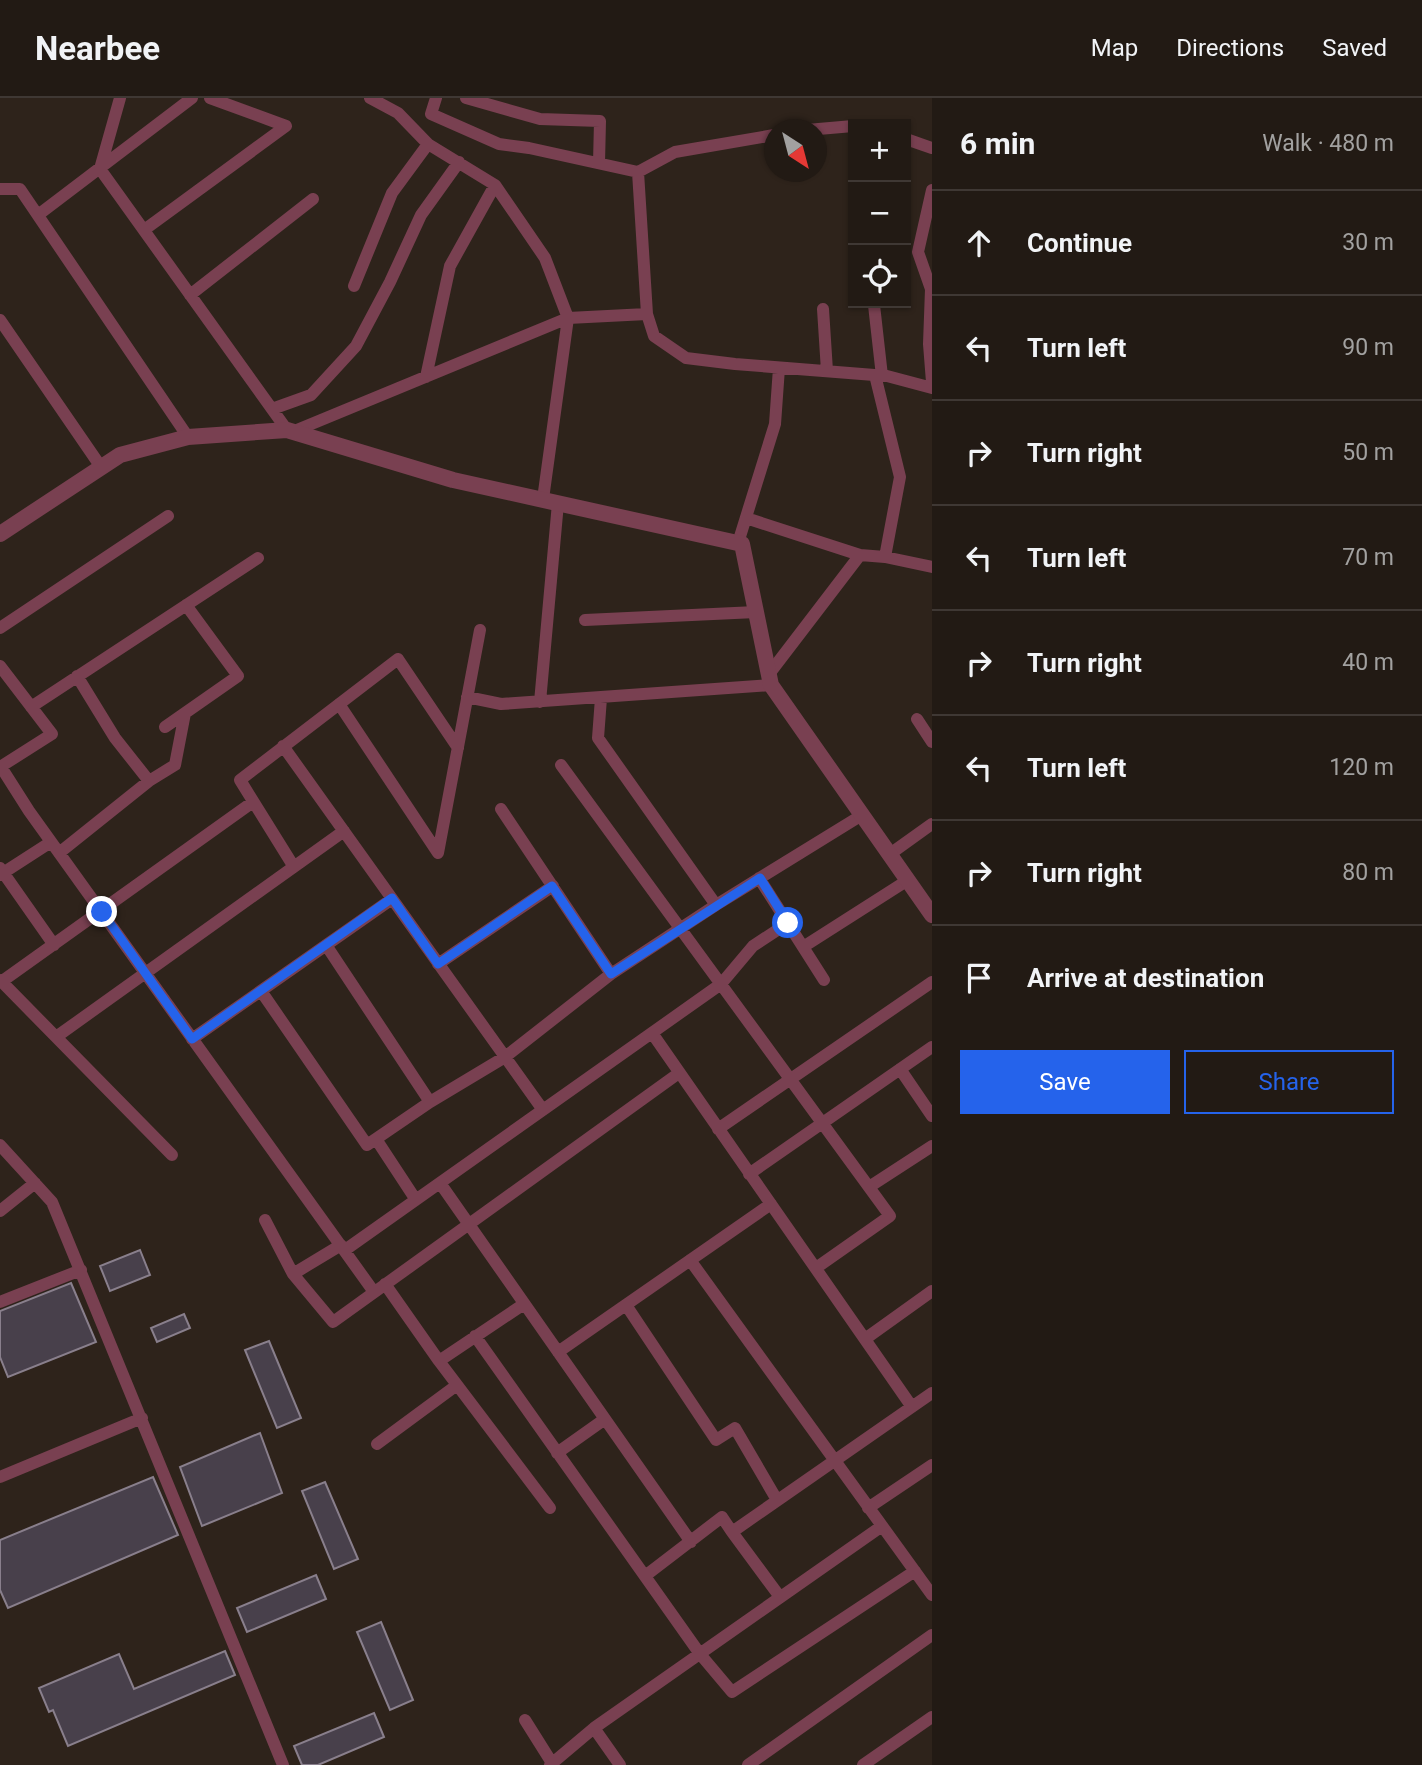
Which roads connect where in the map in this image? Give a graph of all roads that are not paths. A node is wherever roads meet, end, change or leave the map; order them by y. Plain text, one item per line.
1 (120, 98) edge
2 (192, 98) edge
3 (210, 98) edge
4 (370, 98) edge
5 (436, 98) edge
6 (466, 98) edge
7 (848, 126) edge
8 (827, 128) edge
9 (764, 137) edge
10 (911, 141) edge
11 (428, 144) junction
12 (932, 148) edge
13 (459, 162) junction
14 (599, 163) junction
15 (100, 169) junction
16 (638, 172) junction
17 (495, 185) junction
18 (0, 189) edge
19 (932, 190) edge
20 (313, 199) dead end
21 (38, 215) junction
22 (144, 230) junction
23 (354, 286) dead end
24 (931, 289) edge
25 (190, 295) junction
26 (874, 308) edge
27 (823, 309) dead end
28 (647, 314) junction
29 (568, 318) junction
30 (0, 320) edge
31 (779, 368) junction
32 (827, 371) junction
33 (879, 375) junction
34 (426, 377) junction
35 (932, 382) edge
36 (932, 388) edge
37 (272, 409) junction
38 (290, 431) junction
39 (188, 437) junction
40 (101, 467) junction
41 (550, 501) junction
42 (168, 516) dead end
43 (746, 518) junction
44 (2, 528) edge
45 (738, 543) junction
46 (860, 555) junction
47 (885, 557) junction
48 (258, 558) dead end
49 (932, 568) edge
50 (186, 605) junction
51 (756, 612) junction
52 (584, 620) dead end
53 (0, 628) edge
54 (480, 630) dead end
55 (0, 666) edge
56 (77, 676) junction
57 (770, 680) junction
58 (467, 697) junction
59 (601, 698) junction
60 (540, 702) junction
61 (339, 704) junction
62 (31, 707) junction
63 (185, 713) junction
64 (917, 719) dead end
65 (165, 727) dead end
66 (932, 742) edge
67 (283, 746) junction
68 (458, 748) junction
69 (561, 765) dead end
70 (0, 767) edge
71 (149, 781) junction
72 (253, 802) junction
73 (501, 809) dead end
74 (862, 815) junction
75 (932, 824) edge
76 (344, 831) junction
77 (55, 848) junction
78 (890, 854) junction
79 (293, 867) junction
80 (1, 872) edge
81 (760, 878) junction
82 (908, 880) junction
83 (552, 886) junction
84 (392, 898) junction
85 (716, 905) junction
86 (102, 912) junction
87 (932, 915) edge
88 (788, 923) junction
89 (680, 928) junction
90 (326, 944) junction
91 (54, 945) junction
92 (803, 947) junction
93 (438, 964) junction
94 (145, 972) junction
95 (611, 974) junction
96 (824, 980) dead end
97 (1, 981) edge
98 (932, 982) edge
99 (721, 984) junction
100 (261, 991) junction
101 (652, 1033) junction
102 (56, 1037) junction
103 (192, 1039) junction
104 (932, 1047) edge
105 (505, 1057) junction
106 (900, 1069) junction
107 (679, 1073) junction
108 (790, 1079) junction
109 (430, 1102) junction
110 (543, 1110) junction
111 (932, 1116) edge
112 (822, 1123) junction
113 (718, 1129) junction
114 (376, 1139) junction
115 (0, 1145) edge
116 (932, 1146) edge
117 (172, 1155) dead end
118 (750, 1174) junction
119 (35, 1183) junction
120 (440, 1183) junction
121 (869, 1187) junction
122 (416, 1200) junction
123 (771, 1204) junction
124 (0, 1211) edge
125 (265, 1220) dead end
126 (469, 1224) junction
127 (343, 1248) junction
128 (690, 1261) junction
129 (816, 1268) junction
130 (80, 1270) junction
131 (293, 1274) junction
132 (385, 1284) junction
133 (932, 1291) edge
134 (374, 1292) junction
135 (0, 1302) edge
136 (524, 1304) junction
137 (626, 1305) junction
138 (475, 1336) junction
139 (865, 1339) junction
140 (558, 1352) junction
141 (439, 1361) junction
142 (457, 1385) junction
143 (932, 1393) edge
144 (912, 1407) junction
145 (142, 1418) junction
146 (605, 1419) junction
147 (377, 1444) dead end
148 (557, 1453) junction
149 (835, 1460) junction
150 (932, 1465) edge
151 (0, 1477) edge
152 (778, 1500) junction
153 (550, 1508) dead end
154 (868, 1508) junction
155 (882, 1526) junction
156 (732, 1532) junction
157 (691, 1542) junction
158 (915, 1572) junction
159 (645, 1576) junction
160 (930, 1587) edge
161 (780, 1597) junction
162 (932, 1635) edge
163 (700, 1654) junction
164 (932, 1717) edge
165 (525, 1720) dead end
166 (594, 1728) junction
167 (551, 1764) edge
168 (283, 1765) edge
169 (620, 1765) edge
170 (748, 1765) edge
171 (863, 1765) edge

1 - 15 street
2 - 15 street
3 - 22 street
4 - 11 street
5 - 14 street
6 - 14 street
7 - 8 street
9 - 16 street
10 - 12 street
11 - 13 street
11 - 23 street
13 - 17 street
13 - 37 street
14 - 16 street
15 - 21 street
15 - 22 street
16 - 28 street
17 - 29 street
17 - 34 street
18 - 21 street
19 - 24 street
20 - 25 street
21 - 39 street
22 - 25 street
24 - 35 street
25 - 37 street
26 - 33 street
27 - 32 street
28 - 29 street
28 - 31 street
29 - 34 street
29 - 41 street
30 - 40 street
31 - 32 street
31 - 43 street
32 - 33 street
33 - 36 street
33 - 47 street
34 - 38 street
37 - 38 street
38 - 39 street
38 - 41 street
39 - 40 street
40 - 44 street
41 - 45 street
41 - 60 street
42 - 53 street
43 - 45 street
43 - 46 street
45 - 51 street
46 - 47 street
46 - 57 street
47 - 49 street
48 - 50 street
50 - 56 street
50 - 63 street
51 - 52 street
51 - 57 street
54 - 58 street
55 - 62 street
56 - 62 street
56 - 71 street
57 - 59 street
57 - 74 street
58 - 60 street
58 - 68 street
59 - 60 street
59 - 85 street
61 - 67 street
61 - 68 street
61 - 68 street
62 - 70 street
63 - 65 street
63 - 71 street
64 - 66 street
67 - 72 street
67 - 76 street
69 - 89 street
70 - 77 street
71 - 77 street
72 - 79 street
72 - 86 street
73 - 83 street
74 - 78 street
74 - 81 street
75 - 78 street
76 - 79 street
76 - 84 street
77 - 80 street
77 - 86 street
78 - 82 street
79 - 94 street
80 - 91 street
81 - 85 street
81 - 88 street
82 - 87 street
82 - 92 street
83 - 93 street
83 - 95 street
84 - 90 street
84 - 93 street
85 - 89 street
86 - 91 street
86 - 94 street
88 - 92 street
88 - 99 street
89 - 95 street
89 - 99 street
90 - 100 street
90 - 109 street
91 - 97 street
92 - 96 street
93 - 105 street
94 - 102 street
94 - 103 street
95 - 105 street
97 - 102 street
98 - 108 street
99 - 101 street
99 - 108 street
100 - 103 street
100 - 114 street
101 - 107 street
101 - 110 street
102 - 117 street
103 - 127 street
104 - 106 street
105 - 109 street
105 - 110 street
106 - 111 street
106 - 112 street
107 - 113 street
107 - 126 street
108 - 112 street
108 - 113 street
109 - 114 street
110 - 120 street
112 - 118 street
112 - 121 street
113 - 118 street
114 - 122 street
115 - 119 street
116 - 121 street
118 - 123 street
119 - 124 street
119 - 130 street
120 - 122 street
120 - 126 street
121 - 129 street
122 - 127 street
123 - 128 street
123 - 129 street
125 - 131 street
126 - 132 street
126 - 136 street
127 - 131 street
127 - 134 street
128 - 137 street
128 - 149 street
129 - 139 street
130 - 135 street
130 - 145 street
131 - 134 street
132 - 134 street
132 - 141 street
133 - 139 street
136 - 138 street
136 - 140 street
137 - 140 street
137 - 152 street
138 - 141 street
138 - 148 street
139 - 144 street
140 - 146 street
141 - 142 street
142 - 147 street
142 - 153 street
143 - 144 street
144 - 149 street
145 - 151 street
145 - 168 street
146 - 148 street
146 - 157 street
148 - 159 street
149 - 152 street
149 - 154 street
150 - 154 street
152 - 156 street
154 - 155 street
155 - 158 street
155 - 161 street
156 - 157 street
156 - 161 street
157 - 159 street
158 - 160 street
158 - 163 street
159 - 163 street
161 - 163 street
162 - 170 street
163 - 166 street
164 - 171 street
165 - 167 street
166 - 167 street
166 - 169 street

